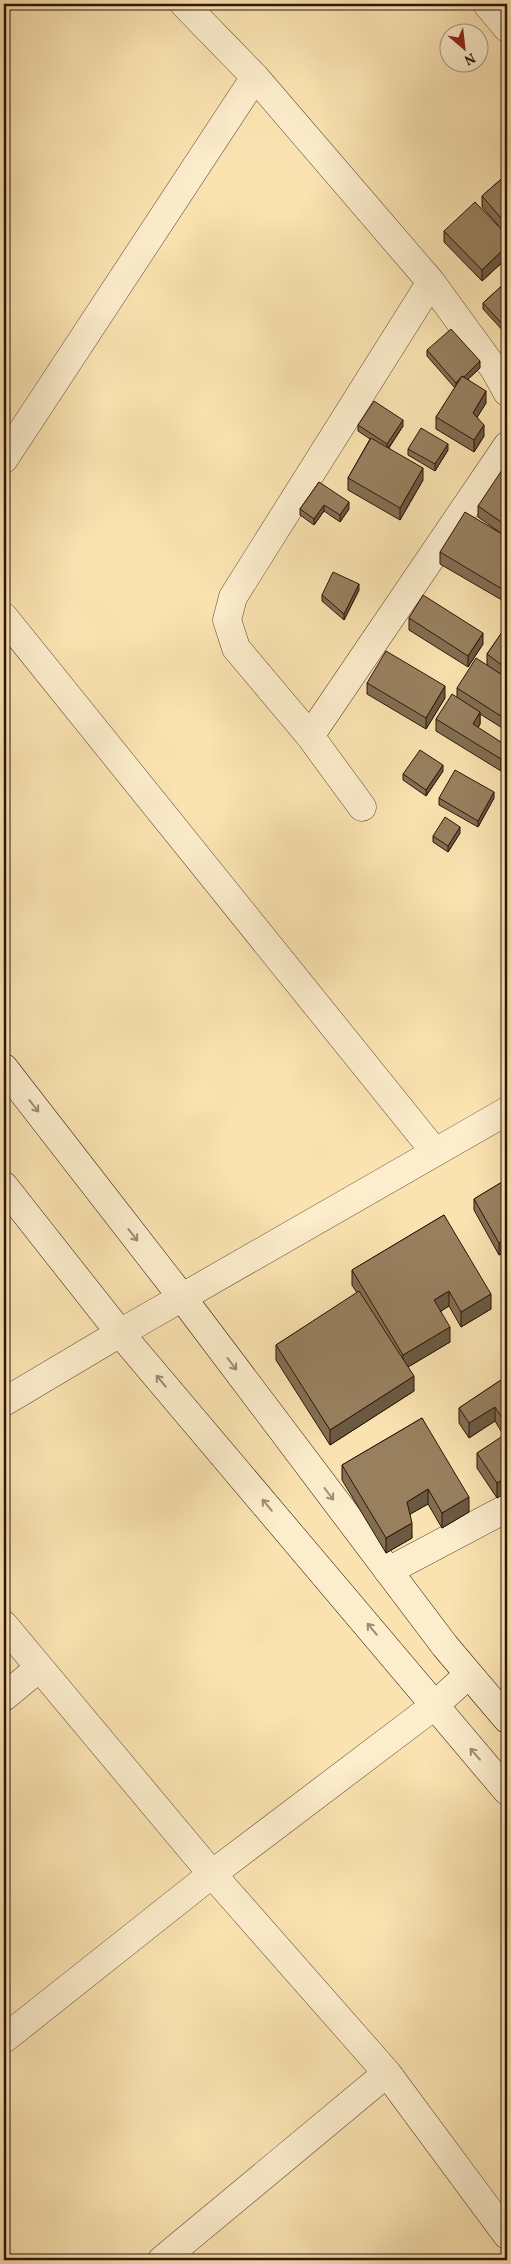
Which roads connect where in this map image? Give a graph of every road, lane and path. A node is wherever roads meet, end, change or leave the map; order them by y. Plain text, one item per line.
1 (184, 4) edge
2 (487, 4) edge
3 (507, 28) edge
4 (256, 77) junction
5 (430, 282) junction
6 (507, 392) edge
7 (507, 446) edge
8 (4, 459) edge
9 (4, 617) edge
10 (310, 736) junction
11 (362, 808) dead end
12 (4, 1068) edge
13 (507, 1111) edge
14 (435, 1152) junction
15 (4, 1186) edge
16 (181, 1296) junction
17 (120, 1332) junction
18 (4, 1402) edge
19 (507, 1508) edge
20 (388, 1571) junction
21 (4, 1625) edge
22 (39, 1668) junction
23 (468, 1675) junction
24 (4, 1697) edge
25 (434, 1706) junction
26 (507, 1719) edge
27 (507, 1791) edge
28 (212, 1874) junction
29 (4, 2039) edge
30 (387, 2073) junction
31 (507, 2235) edge
32 (176, 2256) edge

1 - 4 street
2 - 3 street
4 - 5 street
4 - 8 street
5 - 6 street
5 - 10 street
7 - 10 street
9 - 14 street
10 - 11 street
12 -> 16 street
13 - 14 street
14 - 16 street
15 - 17 street
16 - 17 street
16 -> 20 street
17 - 18 street
25 -> 17 street
19 - 20 street
20 - 23 street
21 - 22 street
22 - 24 street
22 - 28 street
23 - 25 street
23 - 26 street
27 -> 25 street
25 - 28 street
28 - 29 street
28 - 30 street
30 - 31 street
30 - 32 street

